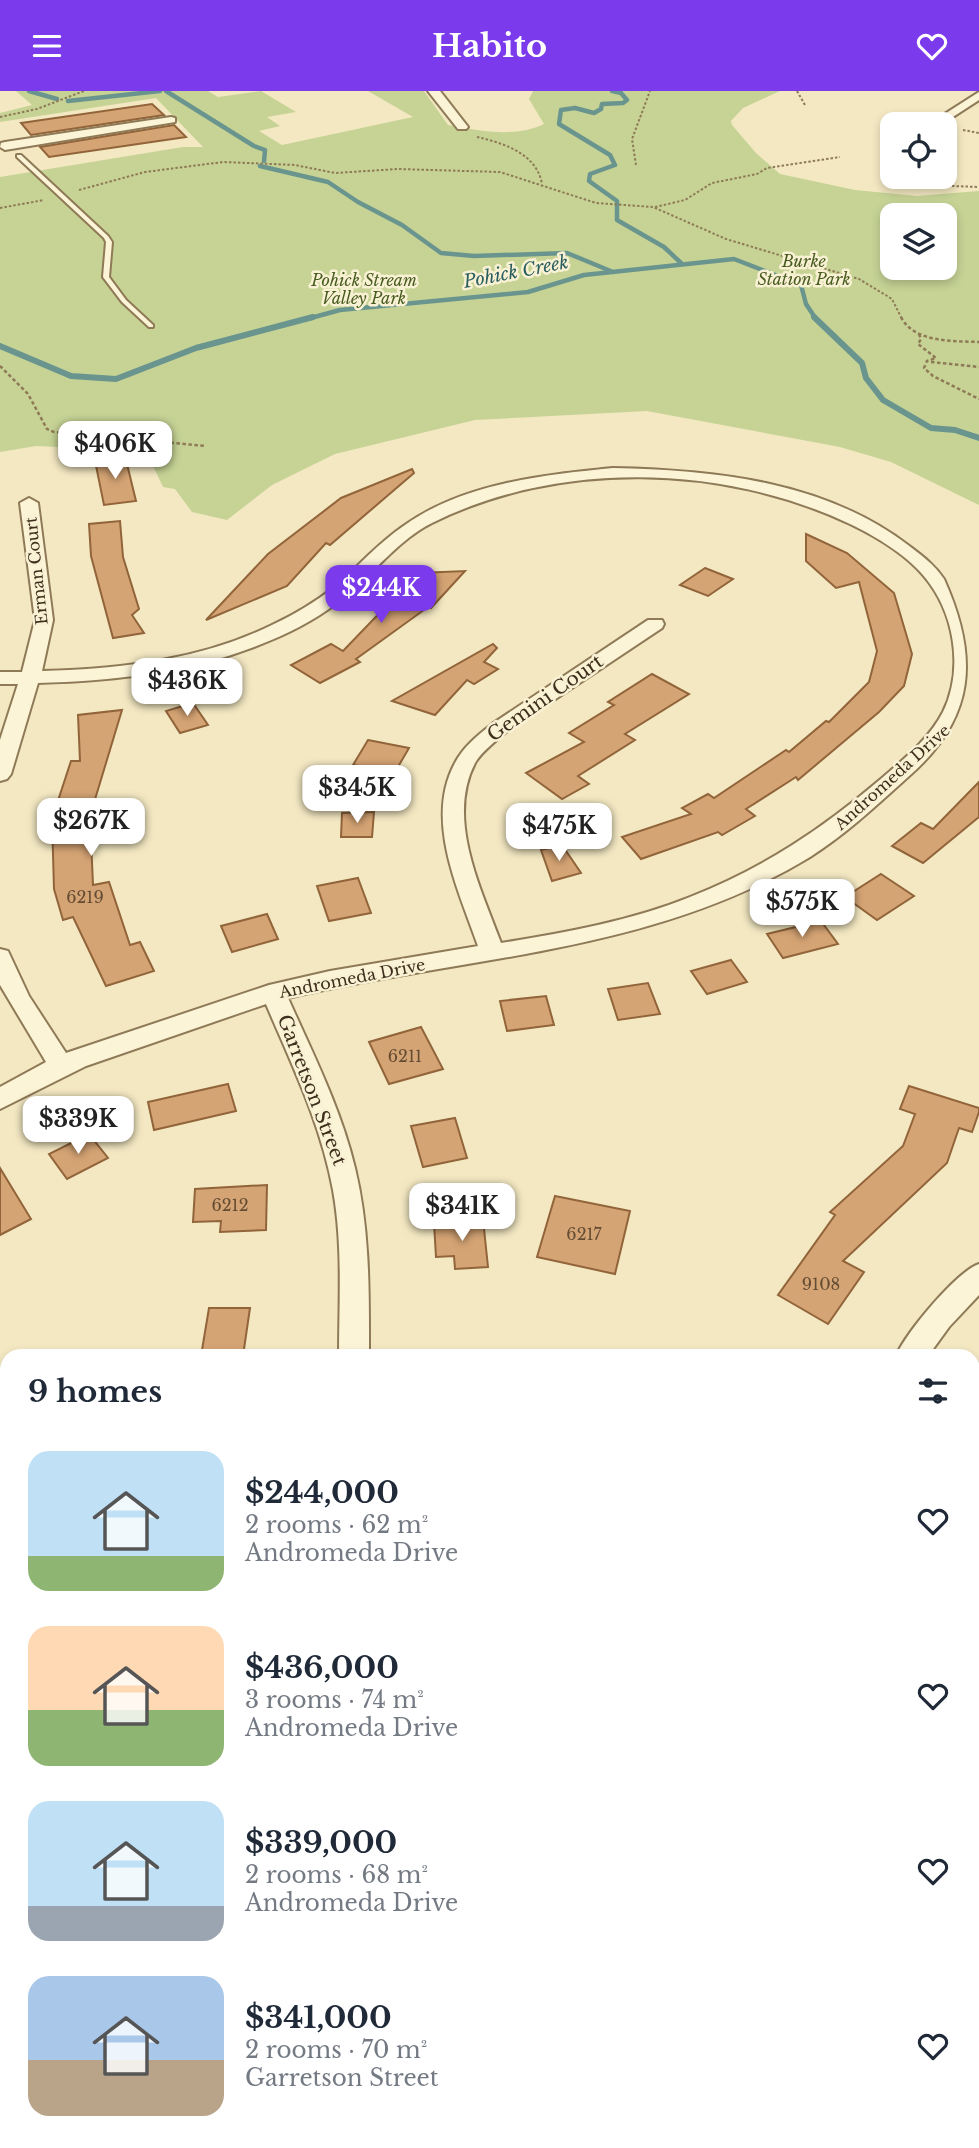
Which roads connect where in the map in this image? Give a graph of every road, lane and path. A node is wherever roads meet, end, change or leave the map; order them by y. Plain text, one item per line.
1 (84, 91) edge
2 (434, 91) edge
3 (650, 91) edge
4 (797, 91) edge
5 (975, 95) edge
6 (806, 105) dead end
7 (952, 112) edge
8 (0, 117) edge
9 (170, 120) dead end
10 (461, 126) joint
11 (5, 146) dead end
12 (19, 156) dead end
13 (840, 157) dead end
14 (636, 165) dead end
15 (542, 184) junction
16 (957, 186) edge
17 (979, 187) edge
18 (59, 196) junction
19 (653, 207) junction
20 (0, 208) edge
21 (151, 326) dead end
22 (919, 333) junction
23 (979, 342) edge
24 (927, 361) junction
25 (0, 366) edge
26 (979, 367) edge
27 (979, 399) edge
28 (206, 446) dead end
29 (29, 503) dead end
30 (655, 624) dead end
31 (0, 678) edge
32 (30, 678) junction
33 (0, 774) edge
34 (492, 952) junction
35 (0, 957) edge
36 (274, 993) junction
37 (61, 1066) junction
38 (0, 1099) edge
39 (979, 1276) edge
40 (355, 1349) edge
41 (917, 1349) edge

1 - 8 path
2 - 10 street
3 - 14 path
4 - 6 path
5 - 7 street
9 - 11 street
10 - 15 path
12 - 18 lane
13 - 19 path
15 - 18 path
15 - 19 path
16 - 17 path
18 - 20 path
18 - 21 lane
19 - 22 path
22 - 23 path
22 - 24 path
24 - 26 path
24 - 27 path
25 - 28 path
29 - 32 street, Erman Court
30 - 34 street, Gemini Court
31 - 32 street, Andromeda Drive
32 - 33 street, Erman Court
32 - 34 street, Andromeda Drive
34 - 36 street, Andromeda Drive
35 - 37 street
36 - 37 street, Andromeda Drive
36 - 40 street, Garretson Street
37 - 38 street, Andromeda Drive
39 - 41 street

